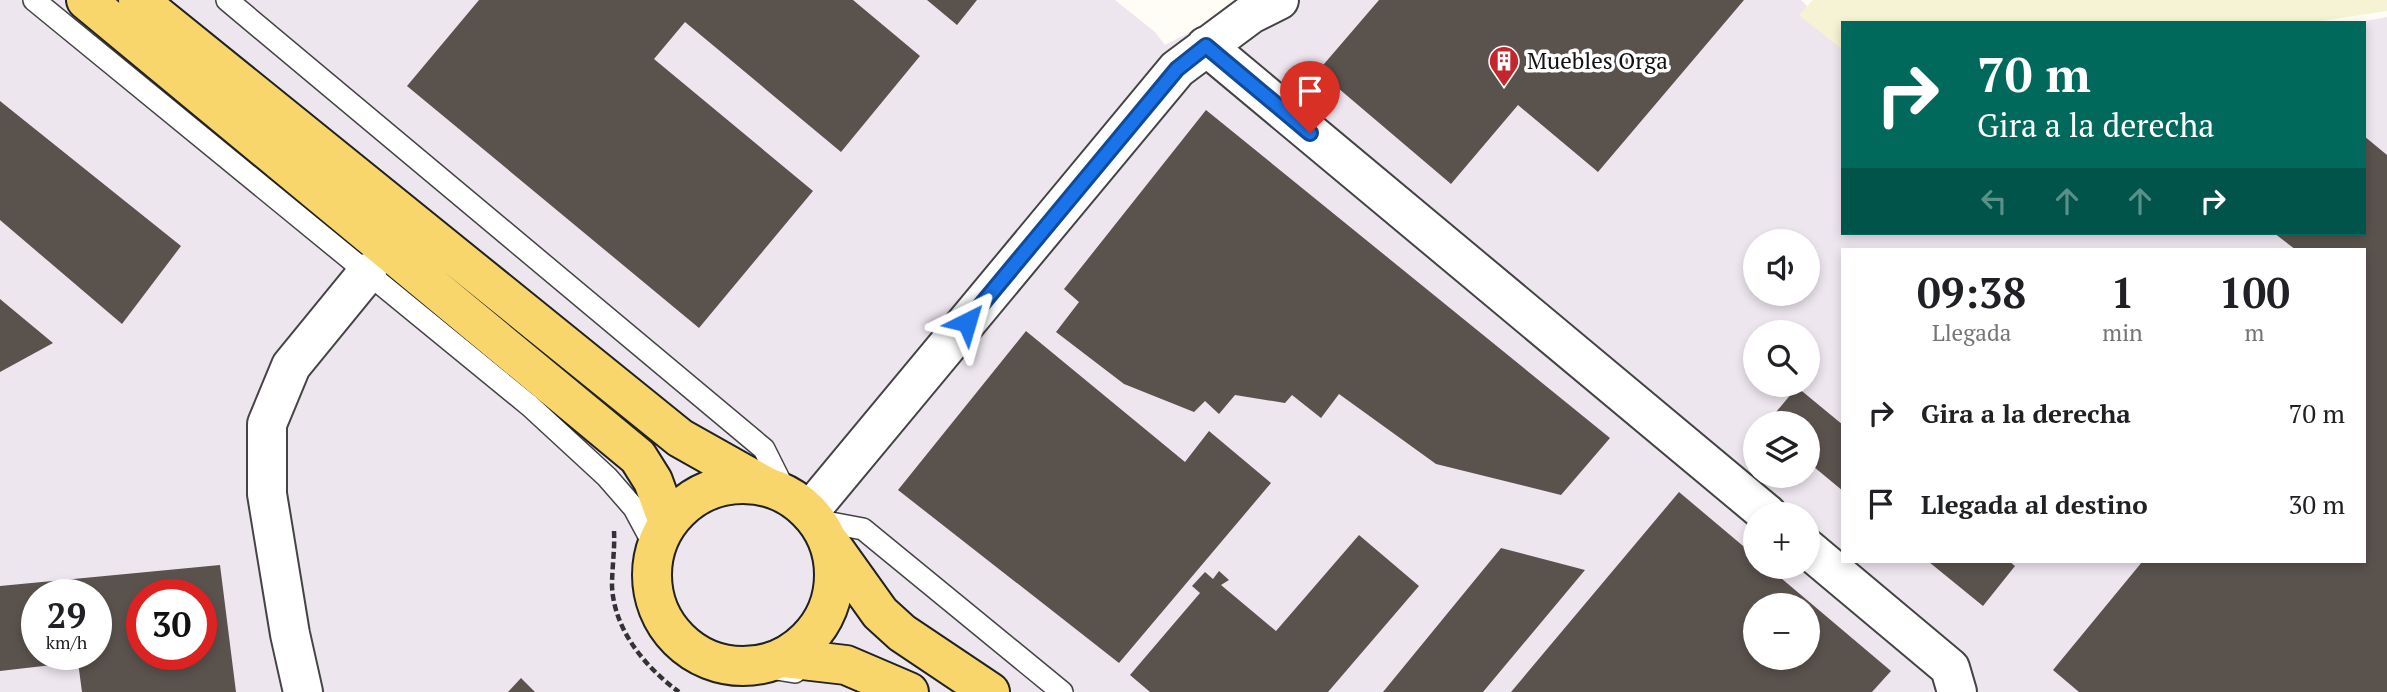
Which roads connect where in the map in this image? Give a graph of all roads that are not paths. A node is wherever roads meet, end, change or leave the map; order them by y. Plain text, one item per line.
1 (34, 0) edge
2 (86, 0) edge
3 (138, 0) edge
4 (227, 0) edge
5 (1279, 0) edge
6 (1206, 46) junction
7 (367, 273) junction
8 (1753, 502) edge
9 (802, 511) junction
10 (662, 535) junction
11 (1820, 559) edge
12 (772, 662) junction
13 (303, 692) edge
14 (865, 692) edge
15 (909, 692) edge
16 (990, 692) edge
17 (1062, 692) edge
18 (1958, 692) edge

1 - 7 lane
2 - 10 main road
3 - 9 main road
4 - 9 lane
5 - 6 street
6 - 8 street
6 - 9 street
7 - 10 lane
7 - 13 street
9 - 10 main road
9 - 12 main road
9 - 16 main road
9 - 17 lane
10 - 12 main road
11 - 18 street
12 - 14 lane
12 - 15 main road

